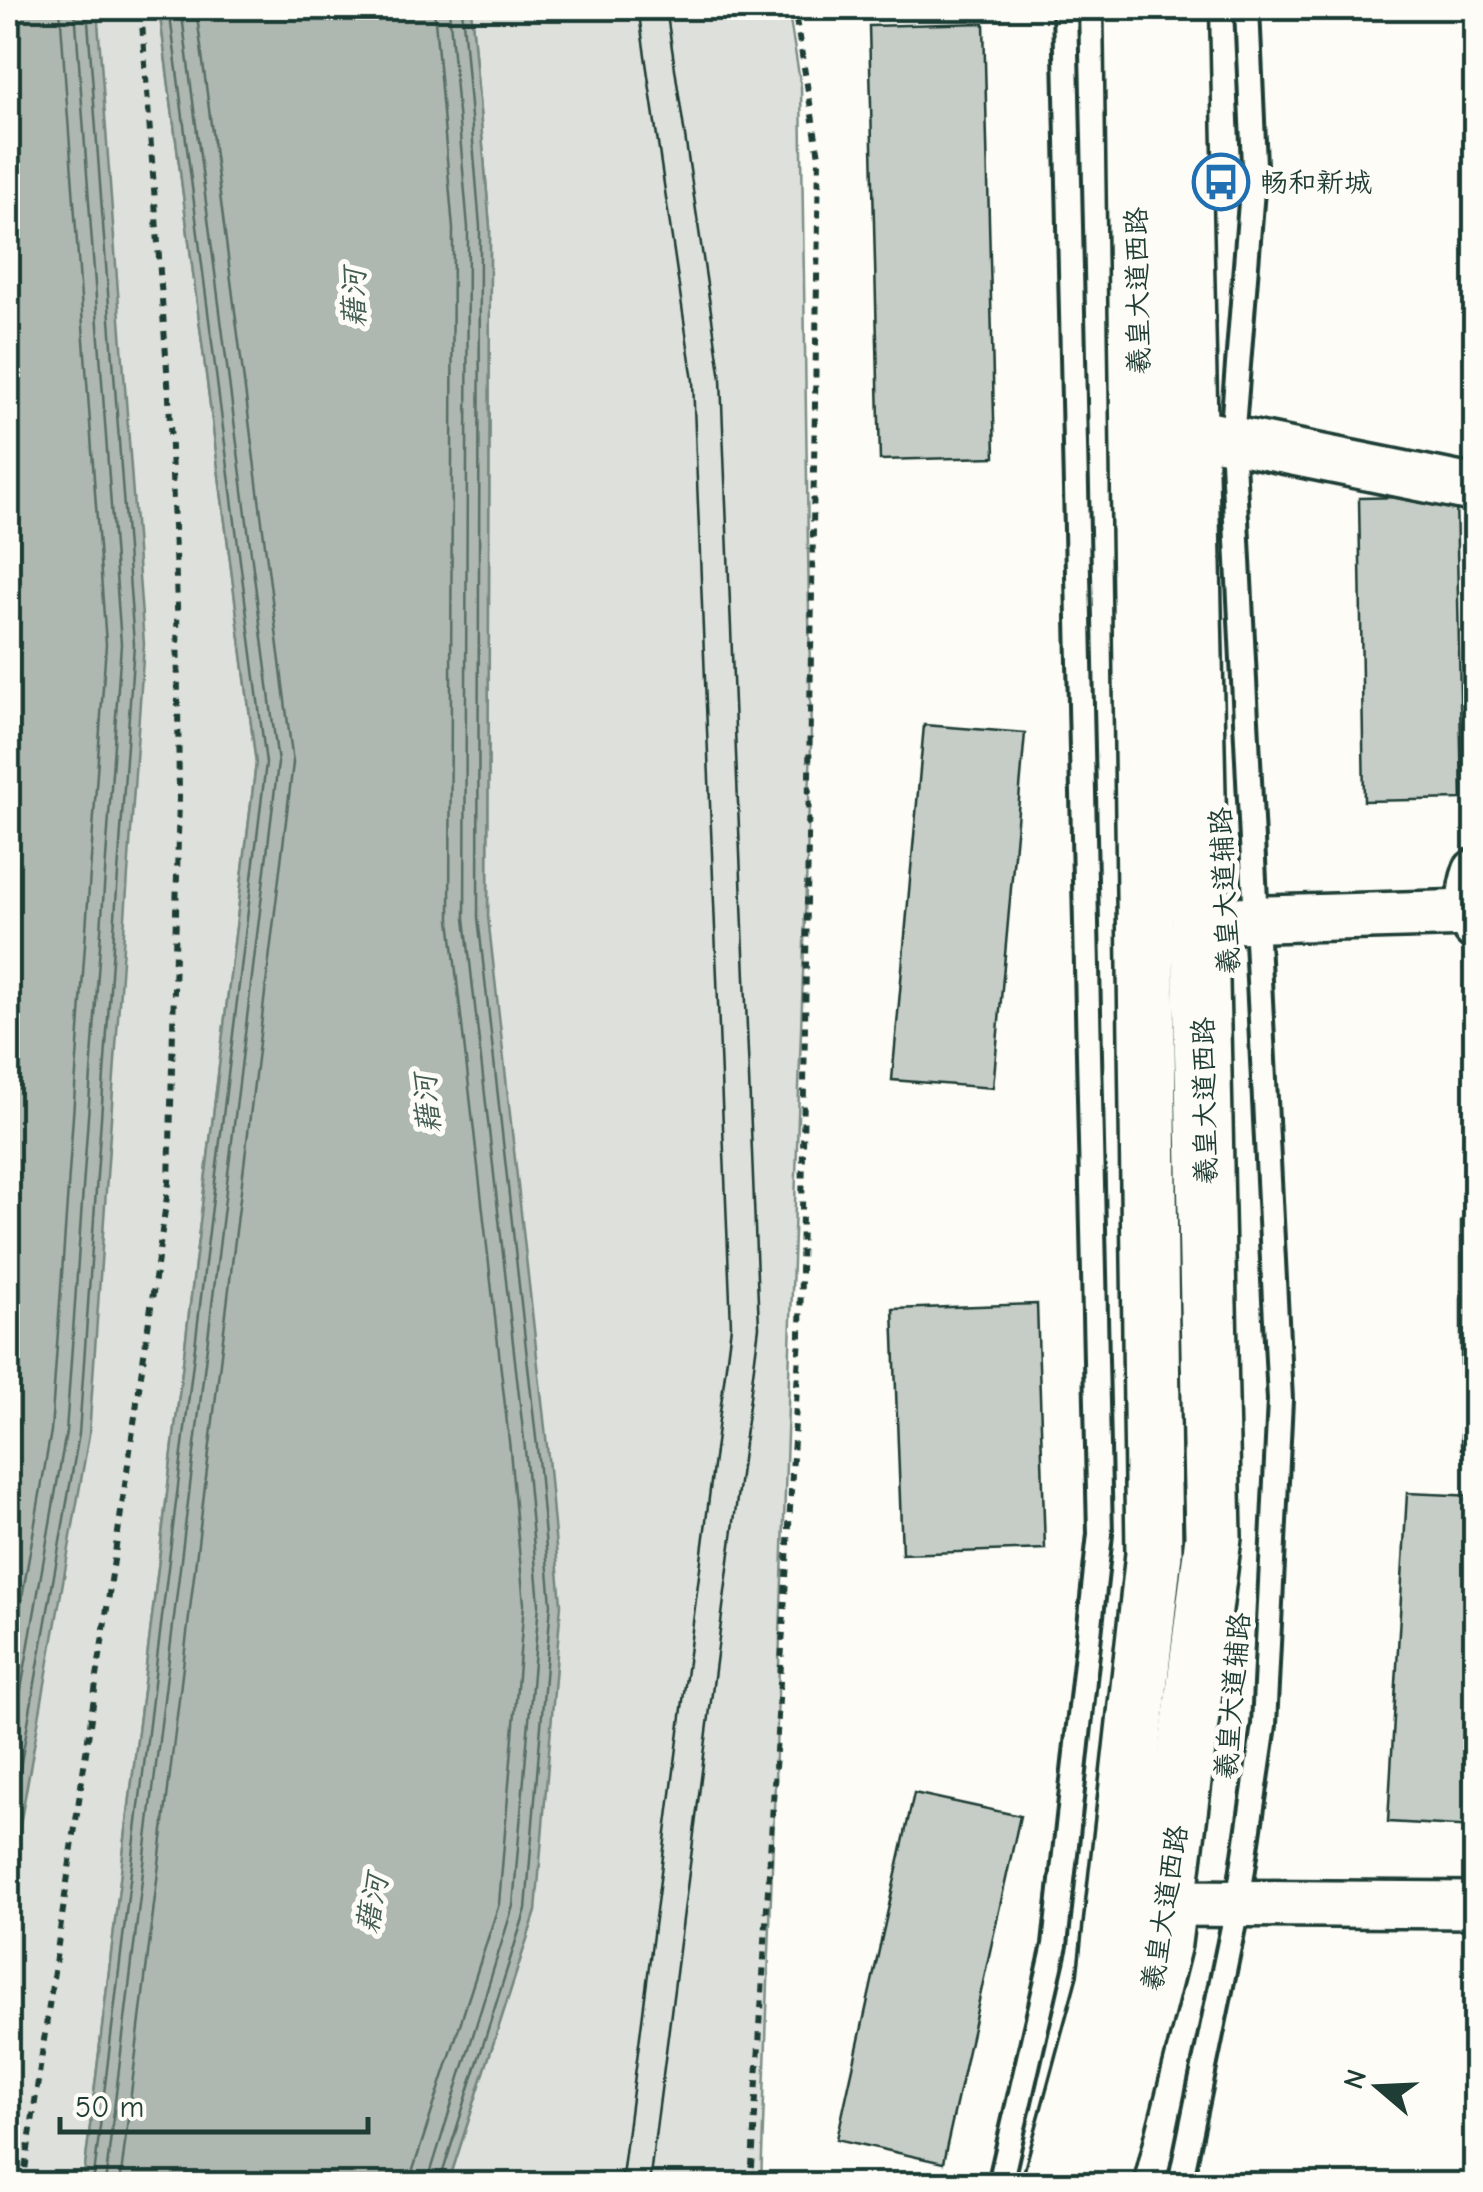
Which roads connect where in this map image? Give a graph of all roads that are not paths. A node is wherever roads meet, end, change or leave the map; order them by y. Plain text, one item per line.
1 (1065, 8) edge
2 (1133, 8) edge
3 (1180, 8) edge
4 (1247, 8) edge
5 (1211, 435) junction
6 (1473, 507) edge
7 (1474, 904) edge
8 (1255, 918) junction
9 (1200, 921) junction
10 (1169, 1903) junction
11 (1238, 1903) junction
12 (1476, 1905) edge
13 (1000, 2184) edge
14 (1050, 2184) edge
15 (1102, 2184) edge
16 (1180, 2184) edge

1 - 13 lane
2 - 14 main road, 羲皇大道西路
3 - 5 main road, 羲皇大道西路
4 - 5 lane, 羲皇大道辅路
5 - 6 street
5 - 8 lane, 羲皇大道辅路
5 - 9 main road, 羲皇大道西路
7 - 8 street
8 - 9 street
8 - 11 lane, 羲皇大道辅路
9 - 10 main road, 羲皇大道西路
10 - 11 street
10 - 15 main road, 羲皇大道西路
11 - 12 street
11 - 16 lane, 羲皇大道辅路

